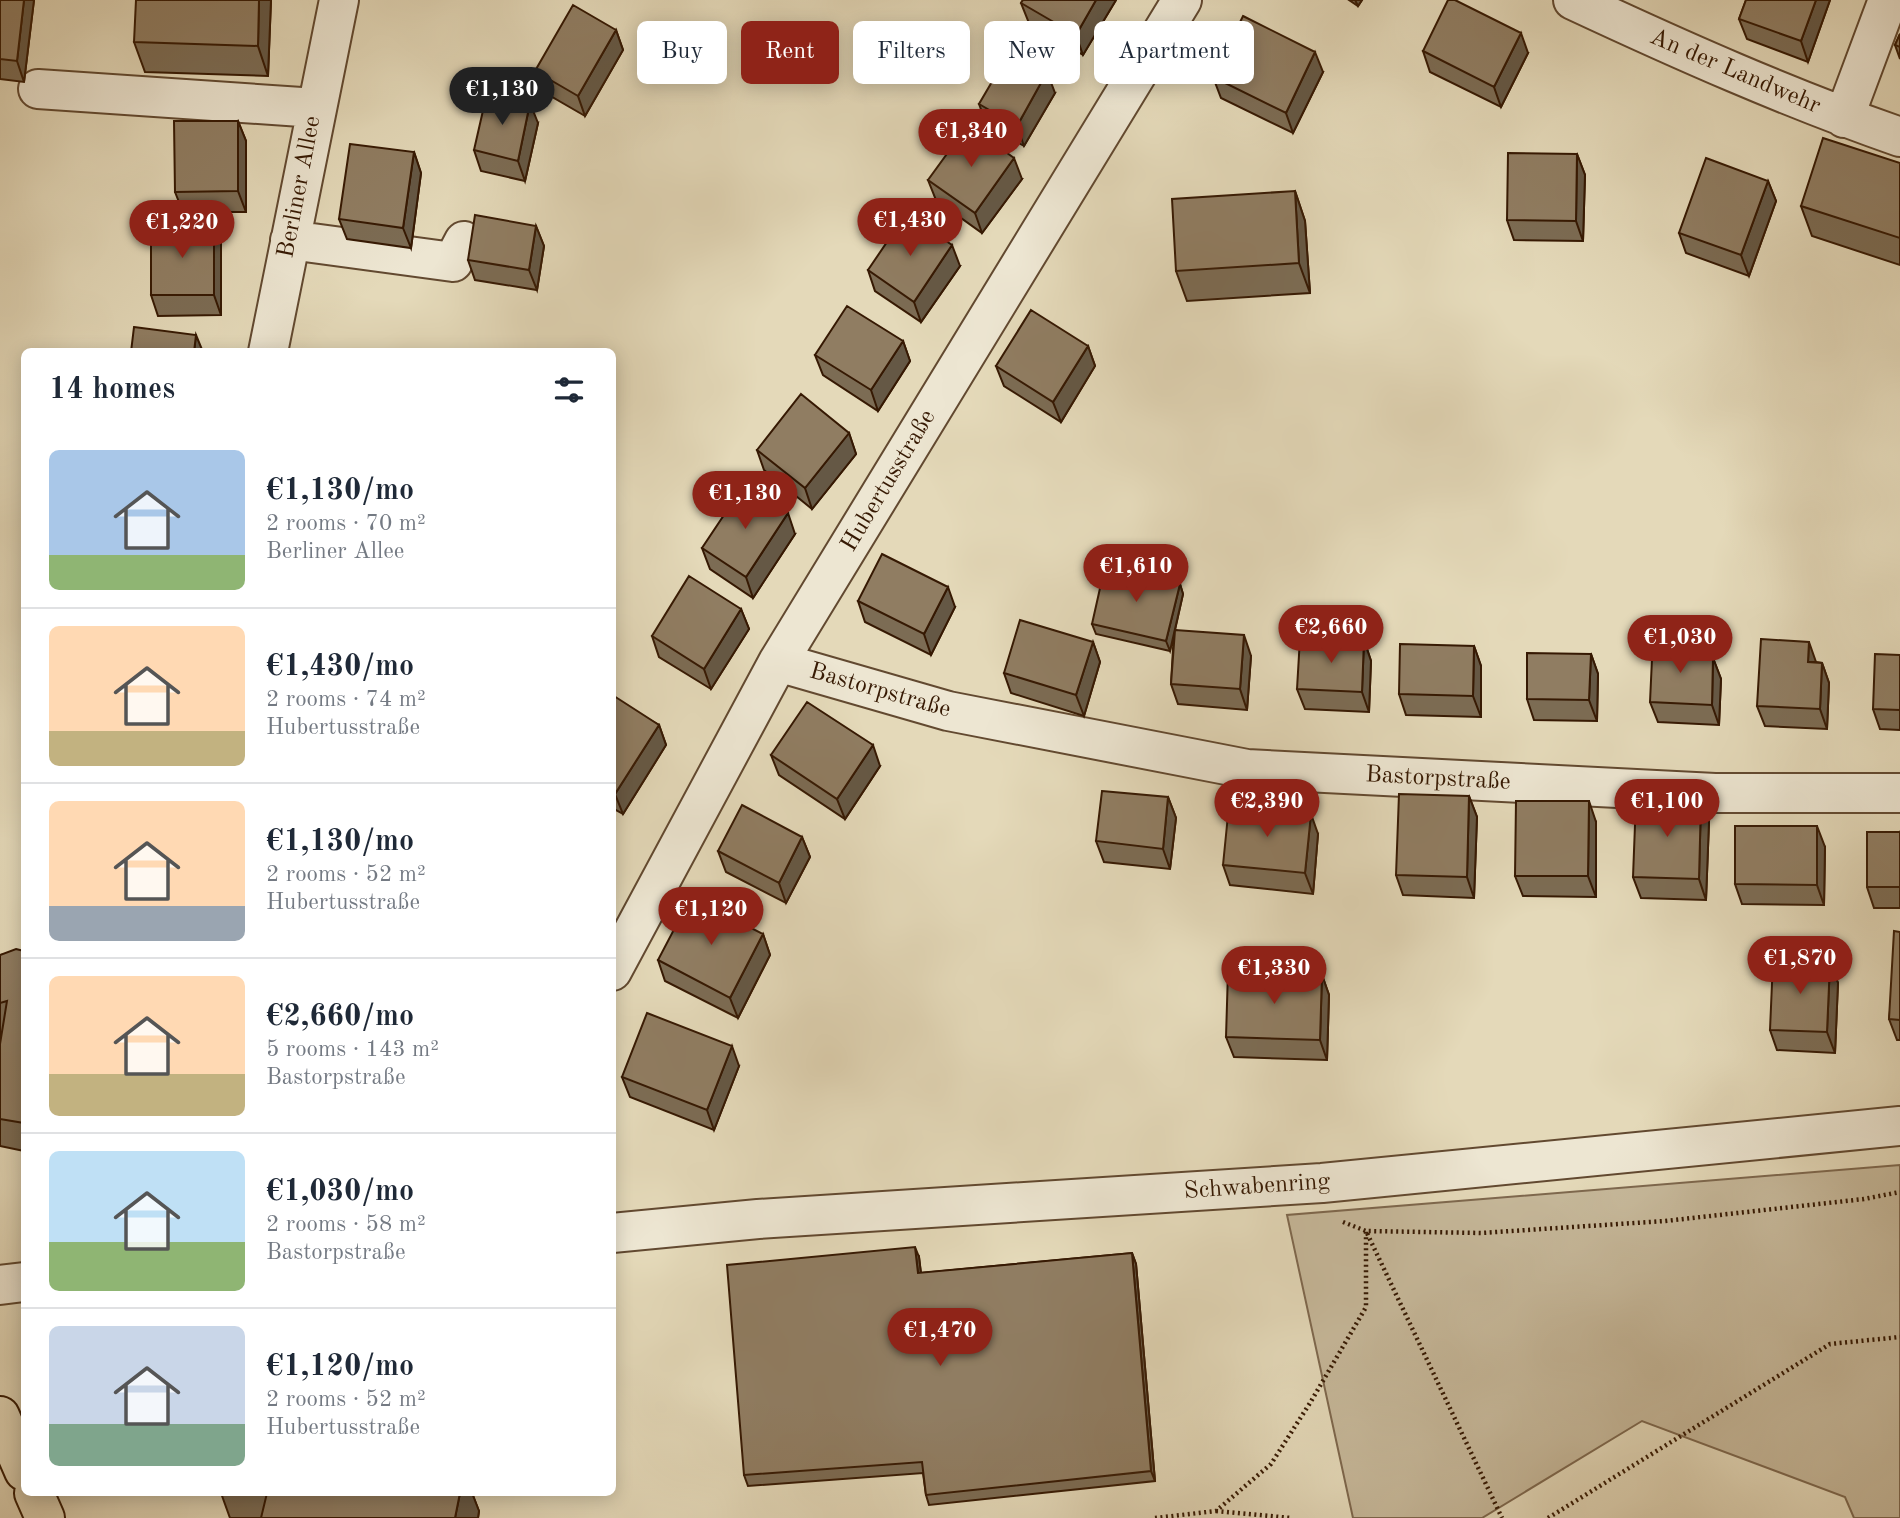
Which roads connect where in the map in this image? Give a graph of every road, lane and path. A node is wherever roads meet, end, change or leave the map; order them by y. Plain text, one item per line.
1 (367, 0) edge
2 (1182, 0) edge
3 (1573, 0) edge
4 (1888, 0) edge
5 (336, 12) edge
6 (38, 89) dead end
7 (316, 108) junction
8 (1844, 118) junction
9 (1900, 137) edge
10 (290, 240) junction
11 (464, 241) dead end
12 (269, 348) edge
13 (778, 662) junction
14 (1900, 793) edge
15 (616, 964) edge
16 (1900, 1126) edge
17 (1322, 1183) junction
18 (1900, 1192) edge
19 (1366, 1231) junction
20 (616, 1233) edge
21 (21, 1282) edge
22 (0, 1285) edge
23 (1900, 1338) edge
24 (0, 1416) edge
25 (21, 1464) edge
26 (35, 1496) edge
27 (1216, 1511) junction
28 (45, 1518) edge
29 (1155, 1518) edge
30 (1291, 1518) edge
31 (1502, 1518) edge
32 (1548, 1518) edge

1 - 5 street, Berliner Allee
2 - 13 street, Hubertusstraße
3 - 8 street, An der Landwehr
4 - 8 street
5 - 7 street, Berliner Allee
6 - 7 street
7 - 10 street, Berliner Allee
8 - 9 street, An der Landwehr
10 - 11 street
10 - 12 street, Berliner Allee
13 - 14 street, Bastorpstraße
13 - 15 street, Hubertusstraße
16 - 17 street, Schwabenring
17 - 19 path
17 - 20 street, Schwabenring
18 - 19 path
19 - 27 path
19 - 31 path
21 - 22 street
23 - 32 path
24 - 25 main road
26 - 28 main road
27 - 29 path
27 - 30 path

